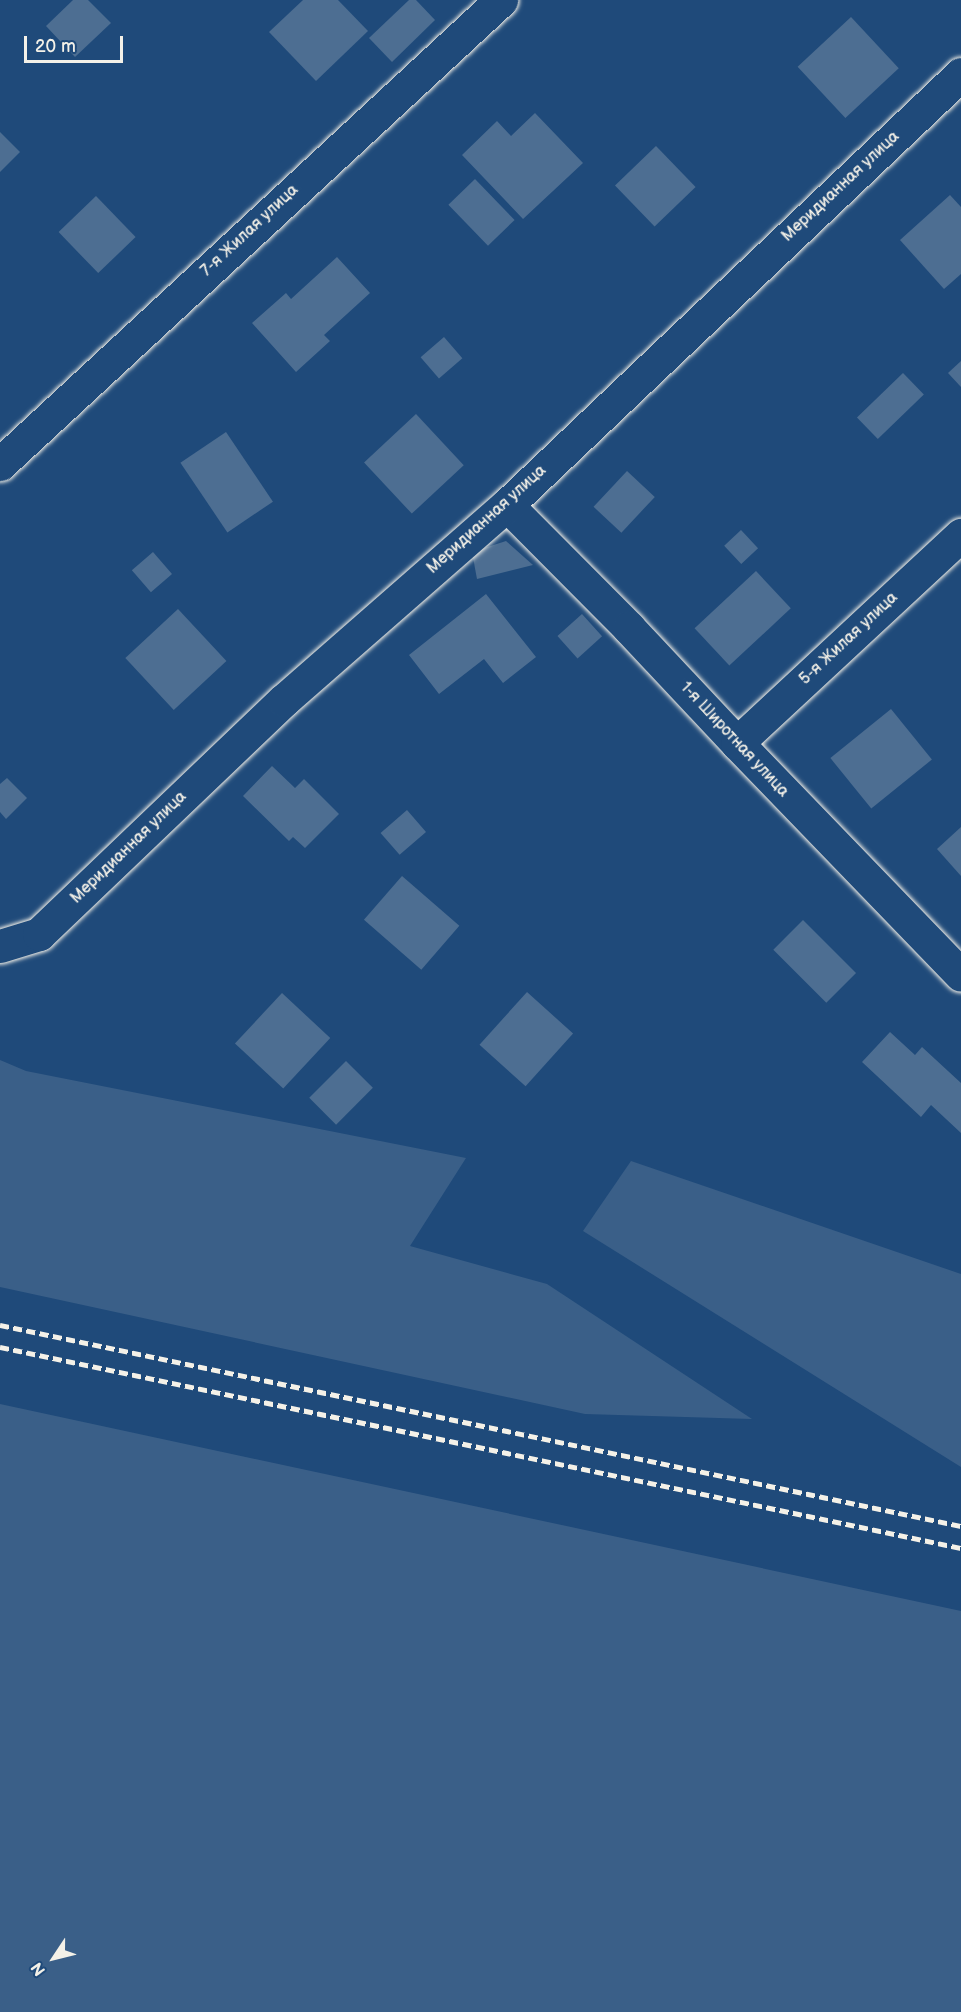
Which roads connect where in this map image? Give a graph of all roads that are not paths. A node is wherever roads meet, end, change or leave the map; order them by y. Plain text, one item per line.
1 (501, 0) edge
2 (961, 74) edge
3 (0, 464) edge
4 (507, 504) junction
5 (961, 536) edge
6 (737, 743) junction
7 (0, 946) edge
8 (961, 975) edge

1 - 3 street, 7-я Жилая улица
2 - 4 street, Меридианная улица
4 - 6 street, 1-я Широтная улица
4 - 7 street, Меридианная улица
5 - 6 street, 5-я Жилая улица
6 - 8 street, 1-я Широтная улица

